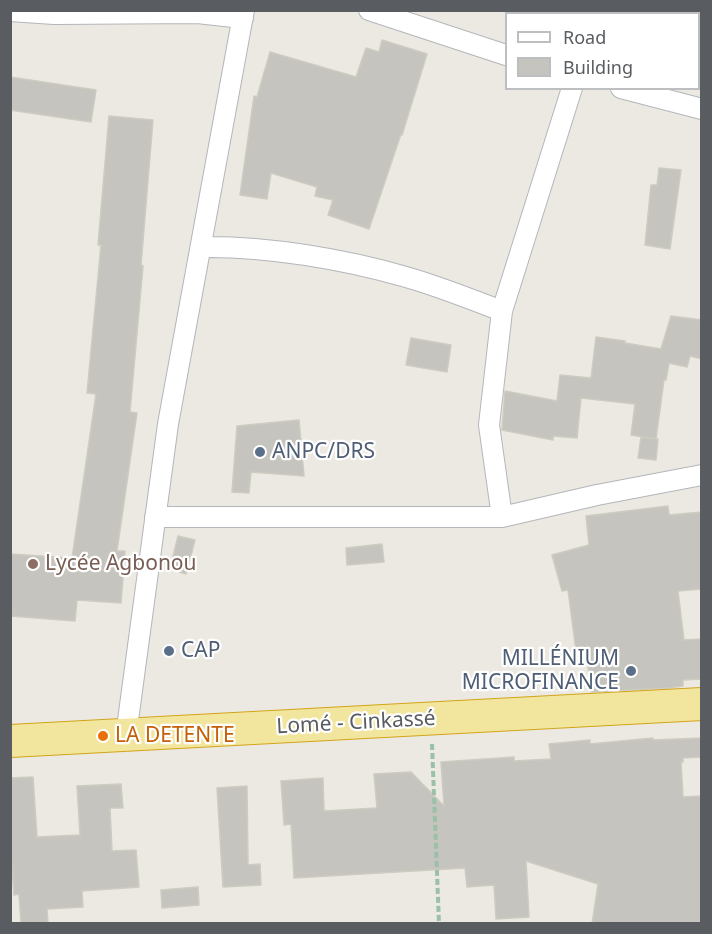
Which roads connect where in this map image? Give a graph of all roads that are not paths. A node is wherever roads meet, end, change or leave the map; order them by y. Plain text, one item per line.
1 (369, 10) edge
2 (10, 11) edge
3 (244, 14) edge
4 (505, 54) edge
5 (571, 90) edge
6 (629, 90) edge
7 (702, 109) edge
8 (202, 247) junction
9 (502, 311) junction
10 (702, 475) edge
11 (155, 517) junction
12 (502, 517) junction
13 (702, 704) edge
14 (126, 735) junction
15 (10, 741) edge

1 - 4 street
2 - 3 street
3 - 8 street
5 - 9 street
6 - 7 street
8 - 9 street
8 - 11 street
9 - 12 street
10 - 12 street
11 - 12 street
11 - 14 street
13 - 14 highway, Lomé - Cinkassé
14 - 15 highway, Lomé - Cinkassé

